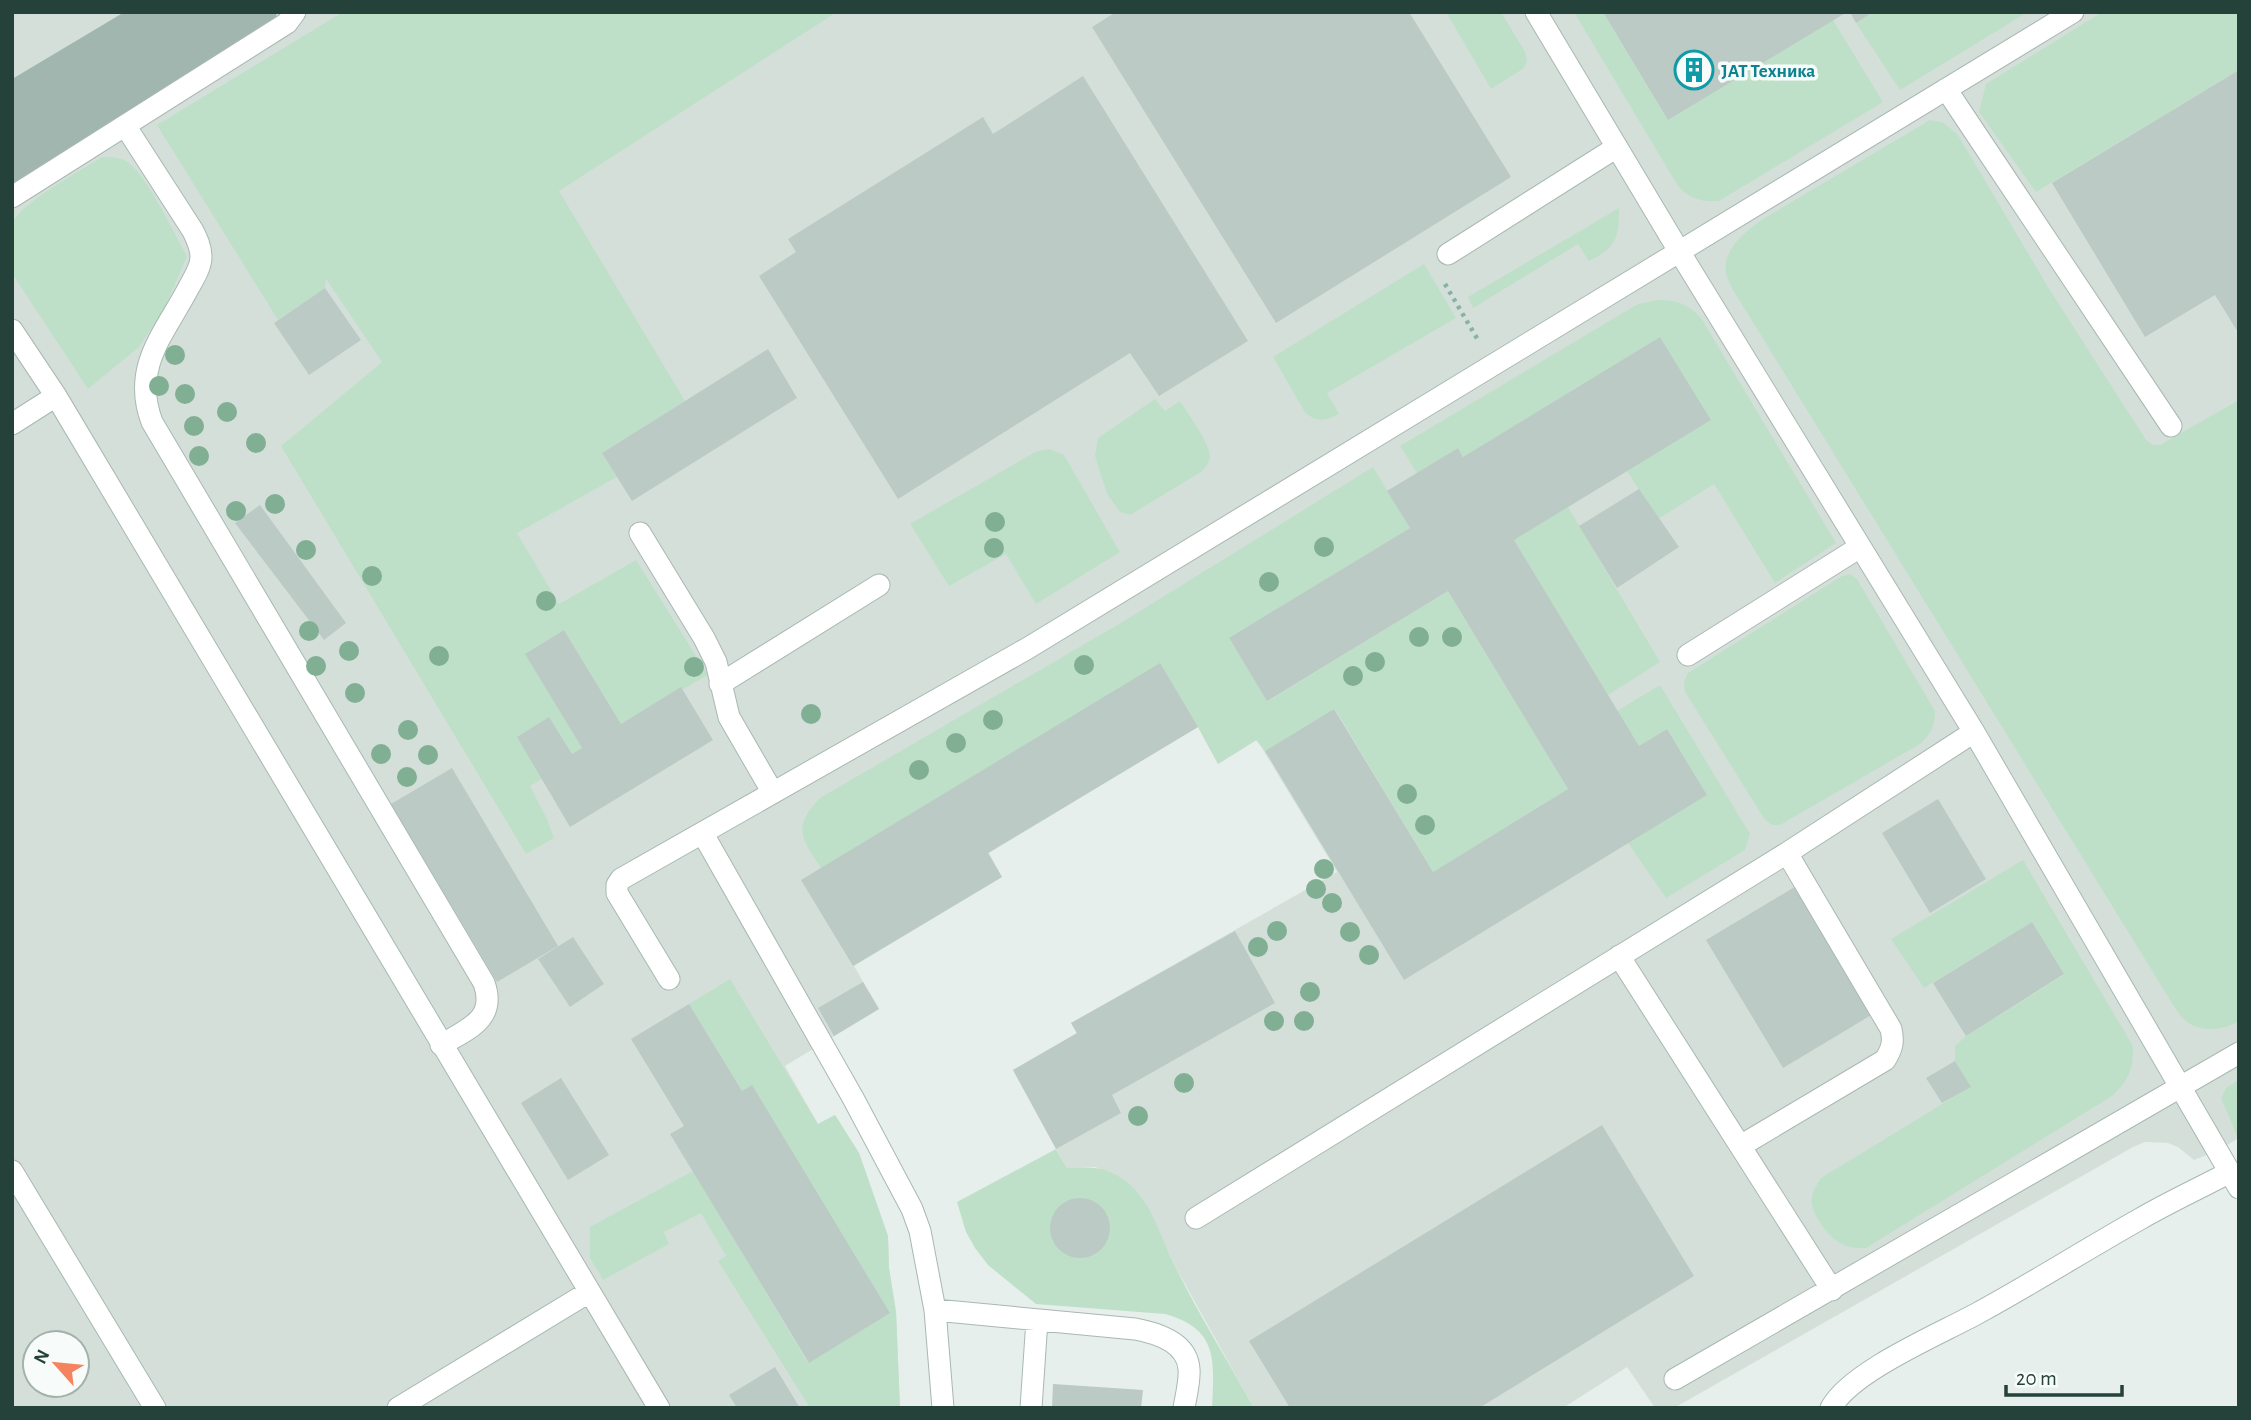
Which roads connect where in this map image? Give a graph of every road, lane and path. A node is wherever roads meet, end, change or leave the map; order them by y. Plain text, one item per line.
1 (295, 12) edge
2 (1536, 12) edge
3 (2073, 12) edge
4 (1947, 89) junction
5 (126, 127) junction
6 (1617, 147) junction
7 (12, 197) edge
8 (1679, 251) junction
9 (1448, 254) dead end
10 (1439, 274) dead end
11 (12, 330) edge
12 (1493, 365) junction
13 (56, 396) junction
14 (12, 424) edge
15 (2171, 426) dead end
16 (640, 533) dead end
17 (1860, 547) junction
18 (879, 585) dead end
19 (1688, 655) dead end
20 (720, 684) junction
21 (1974, 732) junction
22 (773, 793) junction
23 (703, 834) junction
24 (1787, 853) junction
25 (1619, 956) junction
26 (669, 979) dead end
27 (441, 1045) junction
28 (2239, 1053) edge
29 (2182, 1087) junction
30 (1742, 1145) junction
31 (12, 1171) edge
32 (2234, 1180) edge
33 (1196, 1218) dead end
34 (1832, 1290) junction
35 (589, 1292) junction
36 (935, 1310) junction
37 (1037, 1320) junction
38 (1675, 1379) dead end
39 (155, 1408) edge
40 (398, 1408) edge
41 (659, 1408) edge
42 (943, 1408) edge
43 (1031, 1408) edge
44 (1184, 1408) edge
45 (1831, 1408) edge

1 - 5 lane
2 - 6 lane
3 - 4 lane
4 - 8 lane
4 - 15 lane
5 - 7 lane
5 - 27 lane
6 - 8 lane
6 - 9 lane
8 - 12 lane
8 - 17 lane
10 - 12 path
11 - 13 lane
12 - 22 lane
13 - 14 lane
13 - 27 lane
16 - 20 lane
17 - 19 lane
17 - 21 lane
18 - 20 lane
20 - 22 lane
21 - 24 lane
21 - 29 lane
22 - 23 lane
23 - 26 lane
23 - 36 lane
24 - 25 lane
24 - 30 lane
25 - 30 lane
25 - 33 lane
27 - 35 lane
28 - 29 lane
29 - 32 lane
29 - 34 lane
30 - 34 lane
31 - 39 lane
32 - 45 lane
34 - 38 lane
35 - 40 lane
35 - 41 lane
36 - 37 lane
36 - 42 lane
37 - 43 lane
37 - 44 lane

